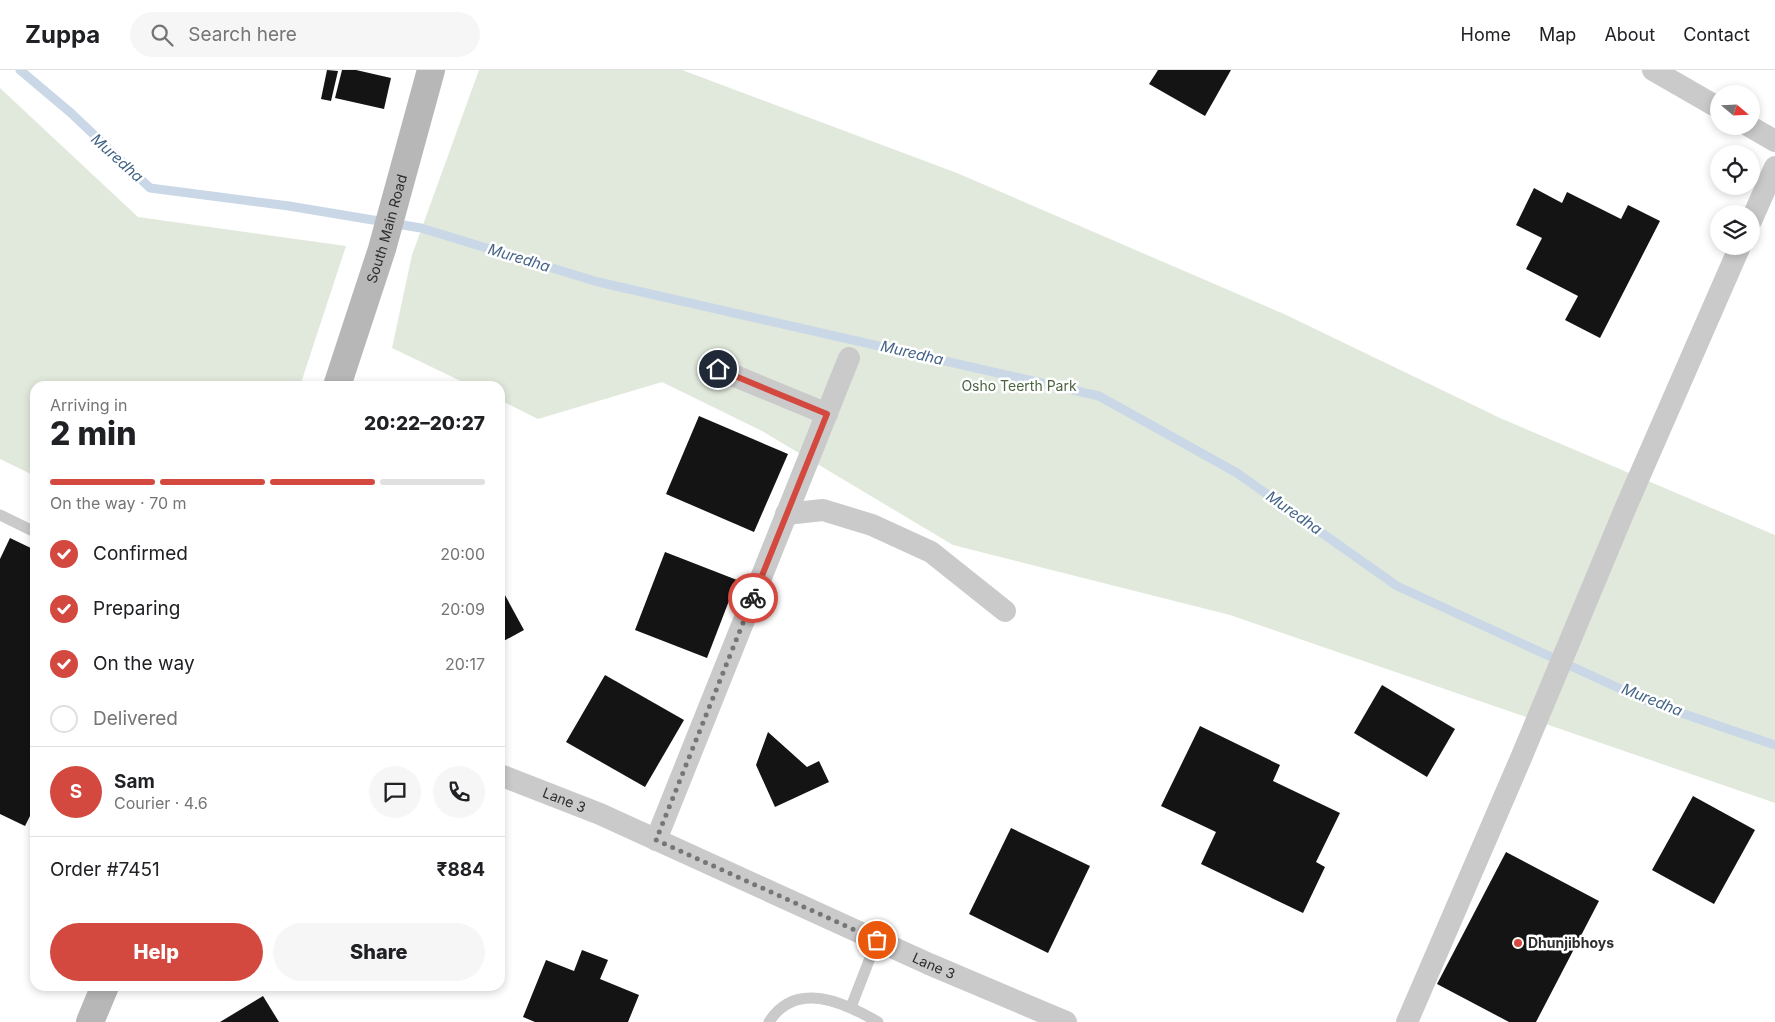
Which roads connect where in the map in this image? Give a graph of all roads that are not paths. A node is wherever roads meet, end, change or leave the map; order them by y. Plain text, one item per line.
1 (431, 70) edge
2 (1653, 70) edge
3 (1710, 103) edge
4 (1760, 132) edge
5 (1775, 141) edge
6 (1775, 167) edge
7 (1758, 205) edge
8 (1736, 255) edge
9 (849, 358) dead end
10 (718, 369) dead end
11 (339, 381) edge
12 (827, 414) junction
13 (786, 514) junction
14 (0, 515) edge
15 (30, 530) edge
16 (1005, 611) dead end
17 (505, 777) edge
18 (656, 840) junction
19 (877, 940) junction
20 (103, 991) edge
21 (851, 1007) junction
22 (90, 1022) edge
23 (769, 1022) edge
24 (878, 1022) edge
25 (1066, 1022) edge
26 (1407, 1022) edge

1 - 11 main road, South Main Road
2 - 3 street
4 - 5 street
6 - 7 street
8 - 26 street
9 - 12 street
10 - 12 street
12 - 13 street
13 - 16 street
13 - 18 street
14 - 15 lane
17 - 18 street, Lane 3
18 - 19 street, Lane 3
19 - 21 lane
19 - 25 street, Lane 3
20 - 22 main road
21 - 23 lane
21 - 24 lane

